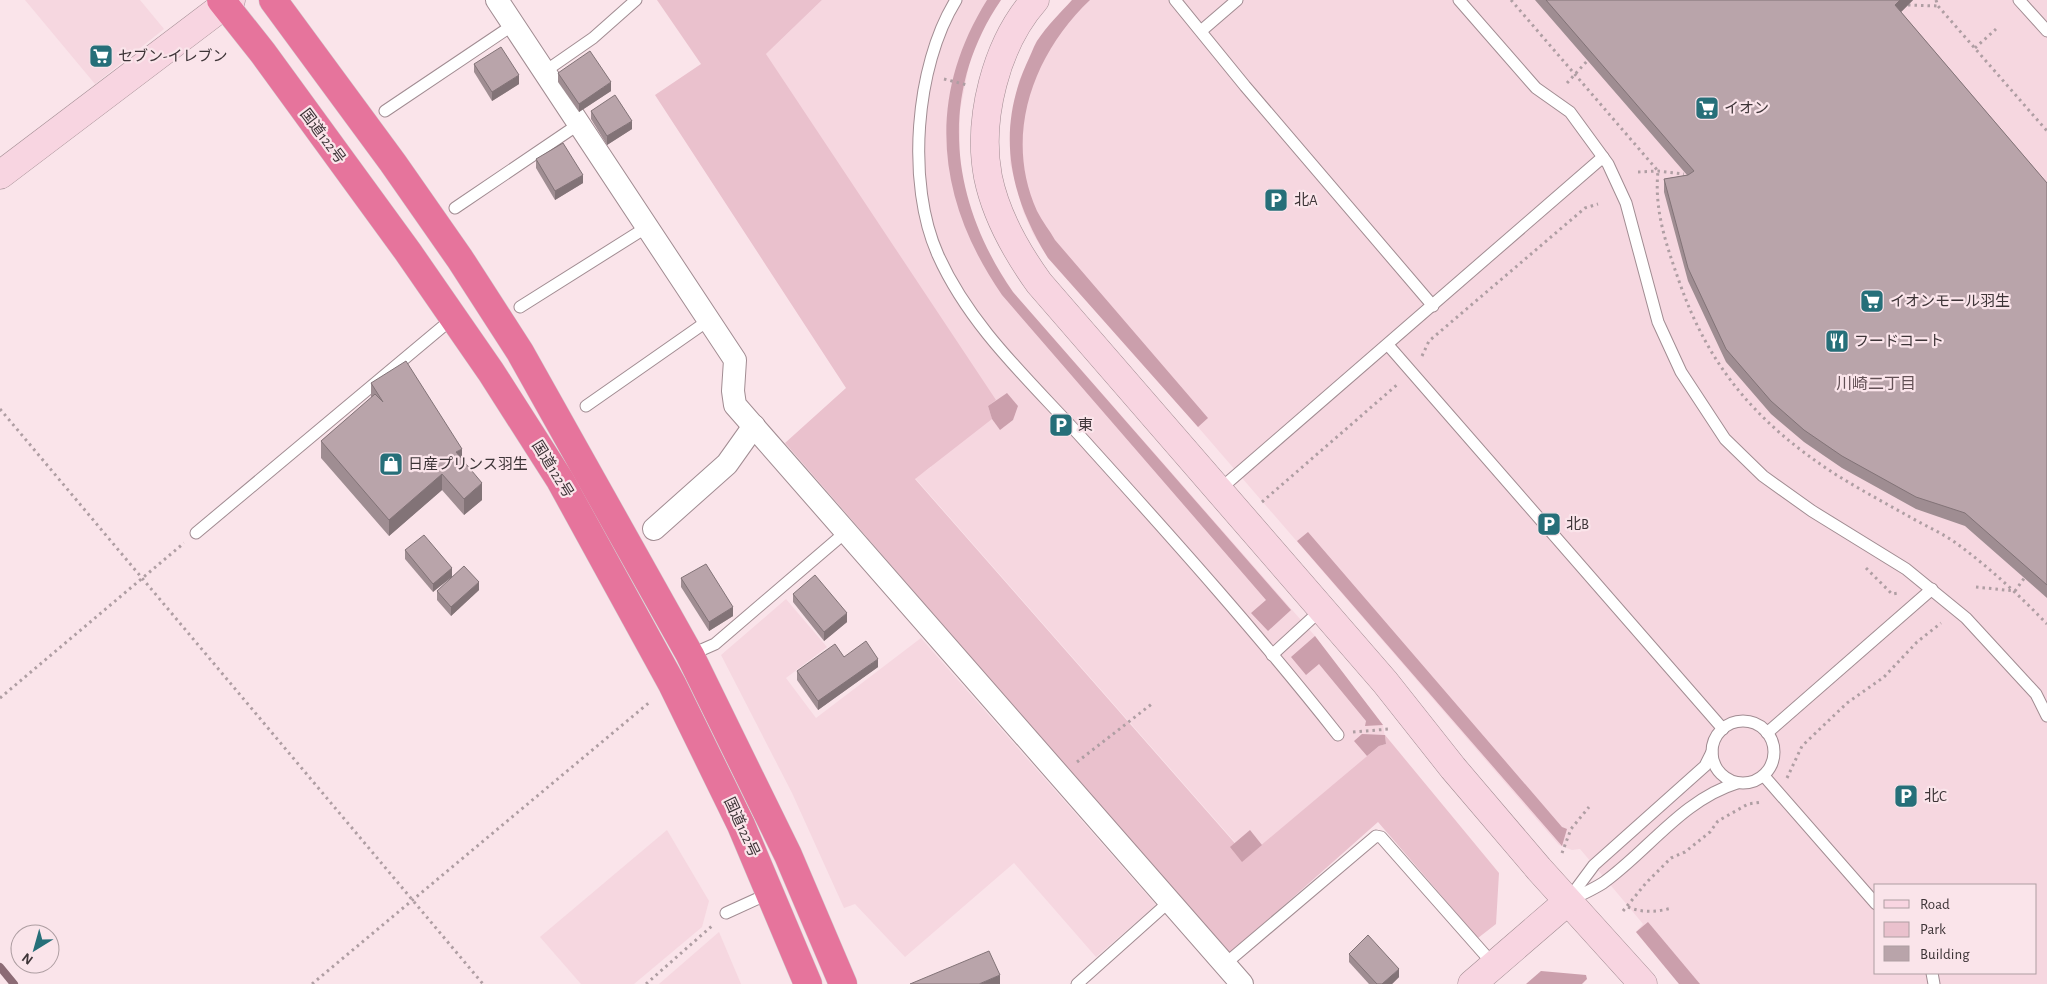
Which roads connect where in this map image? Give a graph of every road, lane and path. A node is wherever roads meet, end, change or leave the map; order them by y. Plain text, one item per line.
1 (273, 0) edge
2 (496, 0) edge
3 (636, 0) edge
4 (956, 0) edge
5 (1035, 0) edge
6 (1175, 0) edge
7 (1237, 0) edge
8 (1459, 0) edge
9 (1511, 0) edge
10 (1936, 0) edge
11 (2019, 0) edge
12 (226, 2) edge
13 (1908, 5) dead end
14 (1938, 6) junction
15 (513, 25) junction
16 (1996, 29) dead end
17 (1201, 31) junction
18 (2047, 31) edge
19 (1975, 48) junction
20 (1588, 60) edge
21 (544, 72) junction
22 (1574, 72) junction
23 (926, 74) junction
24 (1567, 83) dead end
25 (973, 86) dead end
26 (385, 111) dead end
27 (579, 124) junction
28 (2047, 131) edge
29 (1603, 157) junction
30 (1658, 171) junction
31 (1638, 172) dead end
32 (1684, 174) edge
33 (0, 175) edge
34 (1598, 204) dead end
35 (455, 208) dead end
36 (647, 227) junction
37 (1433, 306) junction
38 (520, 307) dead end
39 (453, 318) junction
40 (709, 320) junction
41 (1706, 341) junction
42 (1700, 344) dead end
43 (1388, 345) junction
44 (1422, 356) dead end
45 (1401, 381) dead end
46 (586, 406) dead end
47 (0, 409) edge
48 (754, 426) junction
49 (1219, 490) junction
50 (1259, 506) dead end
51 (654, 529) dead end
52 (847, 531) junction
53 (196, 533) joint
54 (1865, 567) dead end
55 (2024, 577) edge
56 (142, 578) junction
57 (1976, 587) dead end
58 (1932, 589) junction
59 (2015, 591) junction
60 (1900, 593) dead end
61 (1322, 609) junction
62 (1941, 623) dead end
63 (2047, 624) edge
64 (690, 655) junction
65 (1272, 655) junction
66 (672, 684) junction
67 (0, 698) edge
68 (1153, 703) dead end
69 (2047, 716) edge
70 (1394, 728) dead end
71 (1723, 729) junction
72 (1767, 733) junction
73 (1338, 735) joint
74 (1712, 752) junction
75 (1057, 773) junction
76 (1764, 776) junction
77 (1787, 778) dead end
78 (1737, 783) junction
79 (1762, 802) dead end
80 (1589, 807) dead end
81 (1562, 853) dead end
82 (771, 893) junction
83 (413, 899) junction
84 (1170, 901) junction
85 (1567, 902) junction
86 (1874, 902) edge
87 (1628, 907) junction
88 (1672, 908) dead end
89 (1623, 910) dead end
90 (726, 913) joint
91 (1225, 964) junction
92 (1494, 966) junction
93 (312, 984) edge
94 (483, 984) edge
95 (646, 984) edge
96 (808, 984) edge
97 (843, 984) edge
98 (1077, 984) edge
99 (1242, 984) edge
100 (1472, 984) edge
101 (1643, 984) edge

1 - 64 highway, 国道122号
2 - 15 street
3 - 21 lane
4 - 23 lane
5 - 49 street
6 - 17 lane
7 - 17 lane
8 - 29 lane
9 - 22 path
10 - 14 path
11 - 18 lane
12 - 33 street
12 - 39 highway, 国道122号
13 - 14 path
14 - 19 path
15 - 21 street
15 - 26 lane
16 - 19 path
17 - 37 lane
19 - 28 path
20 - 22 path
21 - 27 street
22 - 24 path
22 - 30 path
23 - 25 path
23 - 65 lane
27 - 35 lane
27 - 36 street
29 - 37 lane
29 - 58 lane
30 - 31 path
30 - 32 path
30 - 41 path
34 - 44 path
36 - 38 lane
36 - 40 street
37 - 43 lane
39 - 53 lane
39 - 66 highway, 国道122号
40 - 46 lane
40 - 48 street
41 - 42 path
41 - 59 path
43 - 49 lane
43 - 71 lane
45 - 50 path
47 - 56 path
48 - 51 street
48 - 52 street
49 - 61 street
52 - 64 lane
52 - 75 street
53 - 56 path
54 - 60 path
55 - 59 path
56 - 67 path
56 - 83 path
57 - 59 path
58 - 69 lane
58 - 72 lane
59 - 63 path
61 - 65 lane
61 - 85 street
62 - 77 path
64 - 97 highway, 国道122号
65 - 73 lane
66 - 82 highway, 国道122号
66 - 83 path
68 - 75 path
70 - 73 path
71 - 72 lane
71 - 74 lane
72 - 76 lane
74 - 78 lane
74 - 85 lane
75 - 84 street
76 - 78 lane
76 - 86 lane
78 - 85 lane
79 - 87 path
80 - 81 path
82 - 90 lane
82 - 96 highway, 国道122号
83 - 93 path
83 - 94 path
84 - 91 street
84 - 98 lane
85 - 92 street
85 - 101 street
87 - 88 path
87 - 89 path
90 - 95 path
91 - 92 lane
91 - 99 street
92 - 100 street

